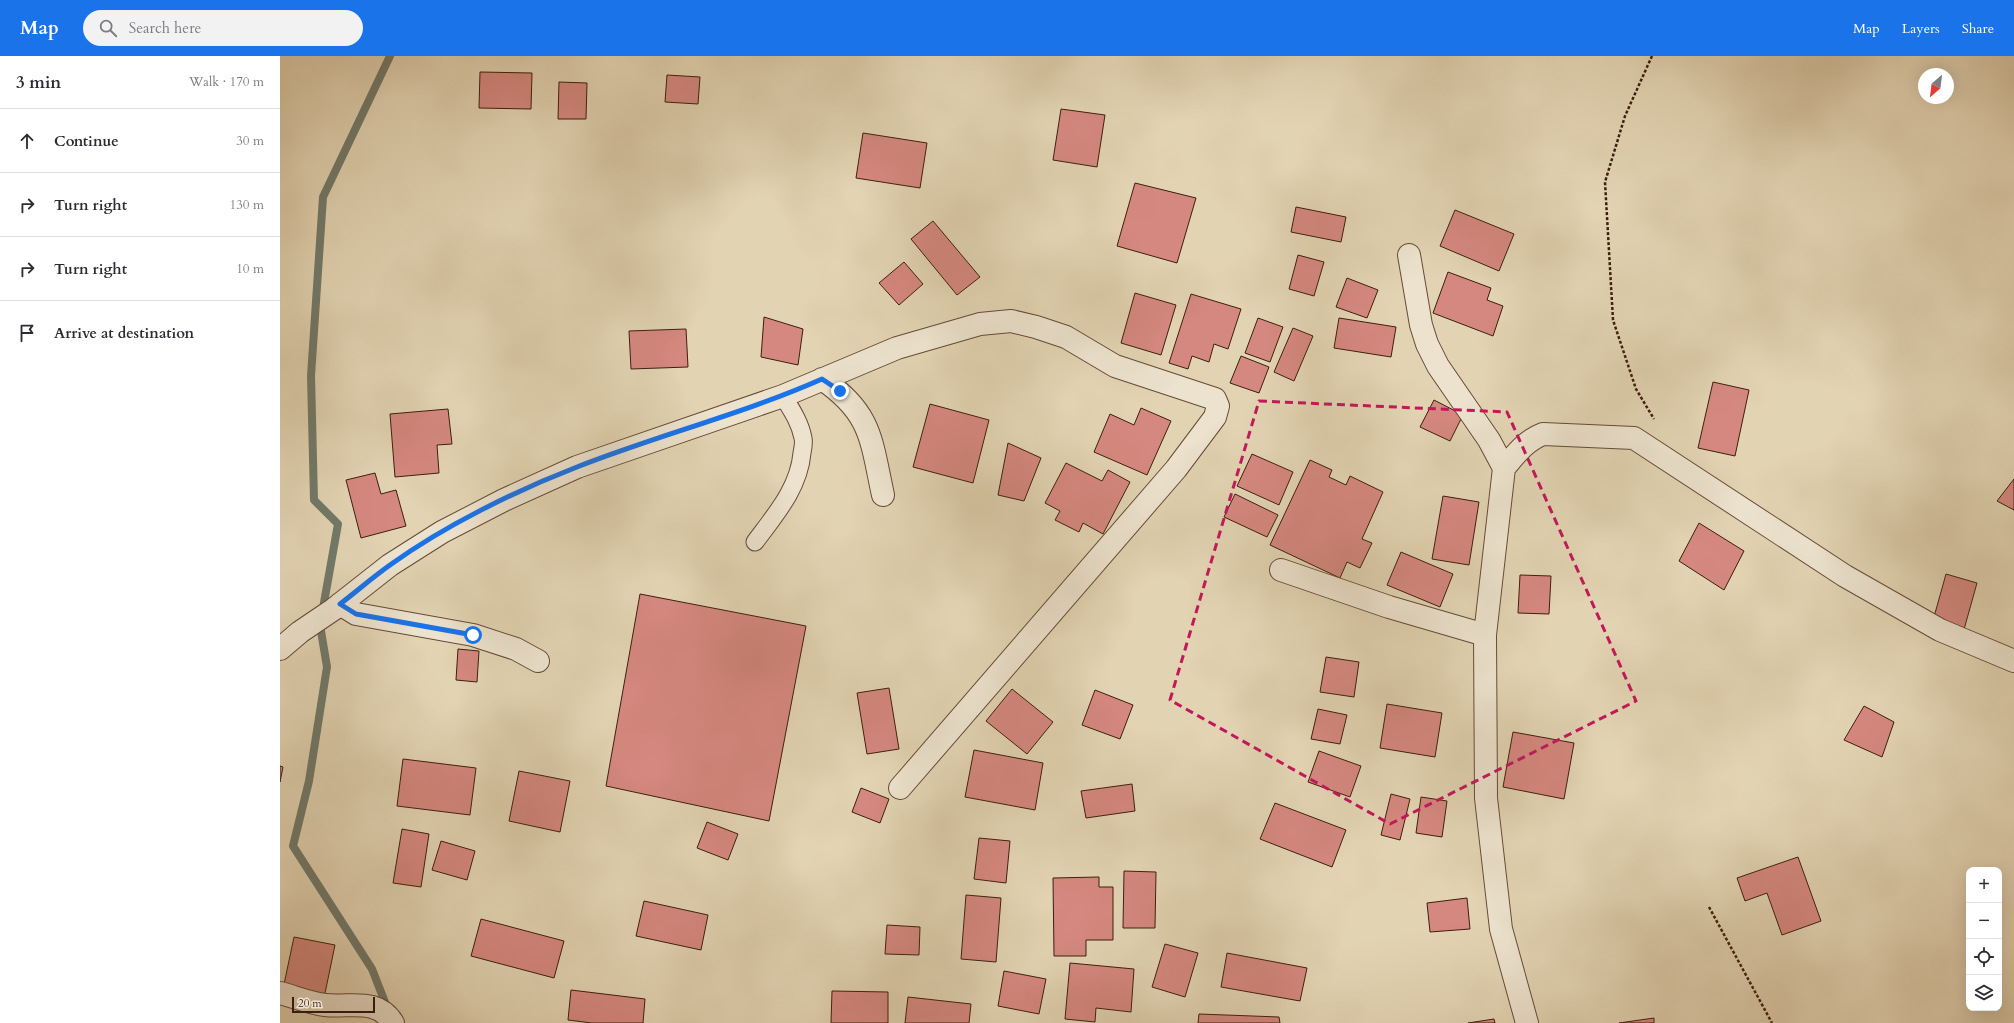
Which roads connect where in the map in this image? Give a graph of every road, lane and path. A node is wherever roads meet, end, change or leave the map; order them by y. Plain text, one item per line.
1 (1652, 56) edge
2 (1409, 255) dead end
3 (822, 379) junction
4 (783, 396) junction
5 (1656, 423) dead end
6 (1504, 468) junction
7 (883, 495) dead end
8 (755, 542) dead end
9 (1281, 570) dead end
10 (337, 607) junction
11 (1485, 635) junction
12 (280, 650) edge
13 (538, 661) dead end
14 (2014, 661) edge
15 (900, 788) dead end
16 (1709, 907) dead end
17 (280, 993) edge
18 (393, 1023) edge
19 (1527, 1023) edge
20 (1772, 1023) edge

1 - 5 path
2 - 6 street
3 - 4 street
3 - 7 street
3 - 15 street
4 - 8 lane
4 - 10 street
6 - 11 street
6 - 14 street
9 - 11 street
10 - 12 street
10 - 13 street
11 - 19 street
16 - 20 path
17 - 18 street

